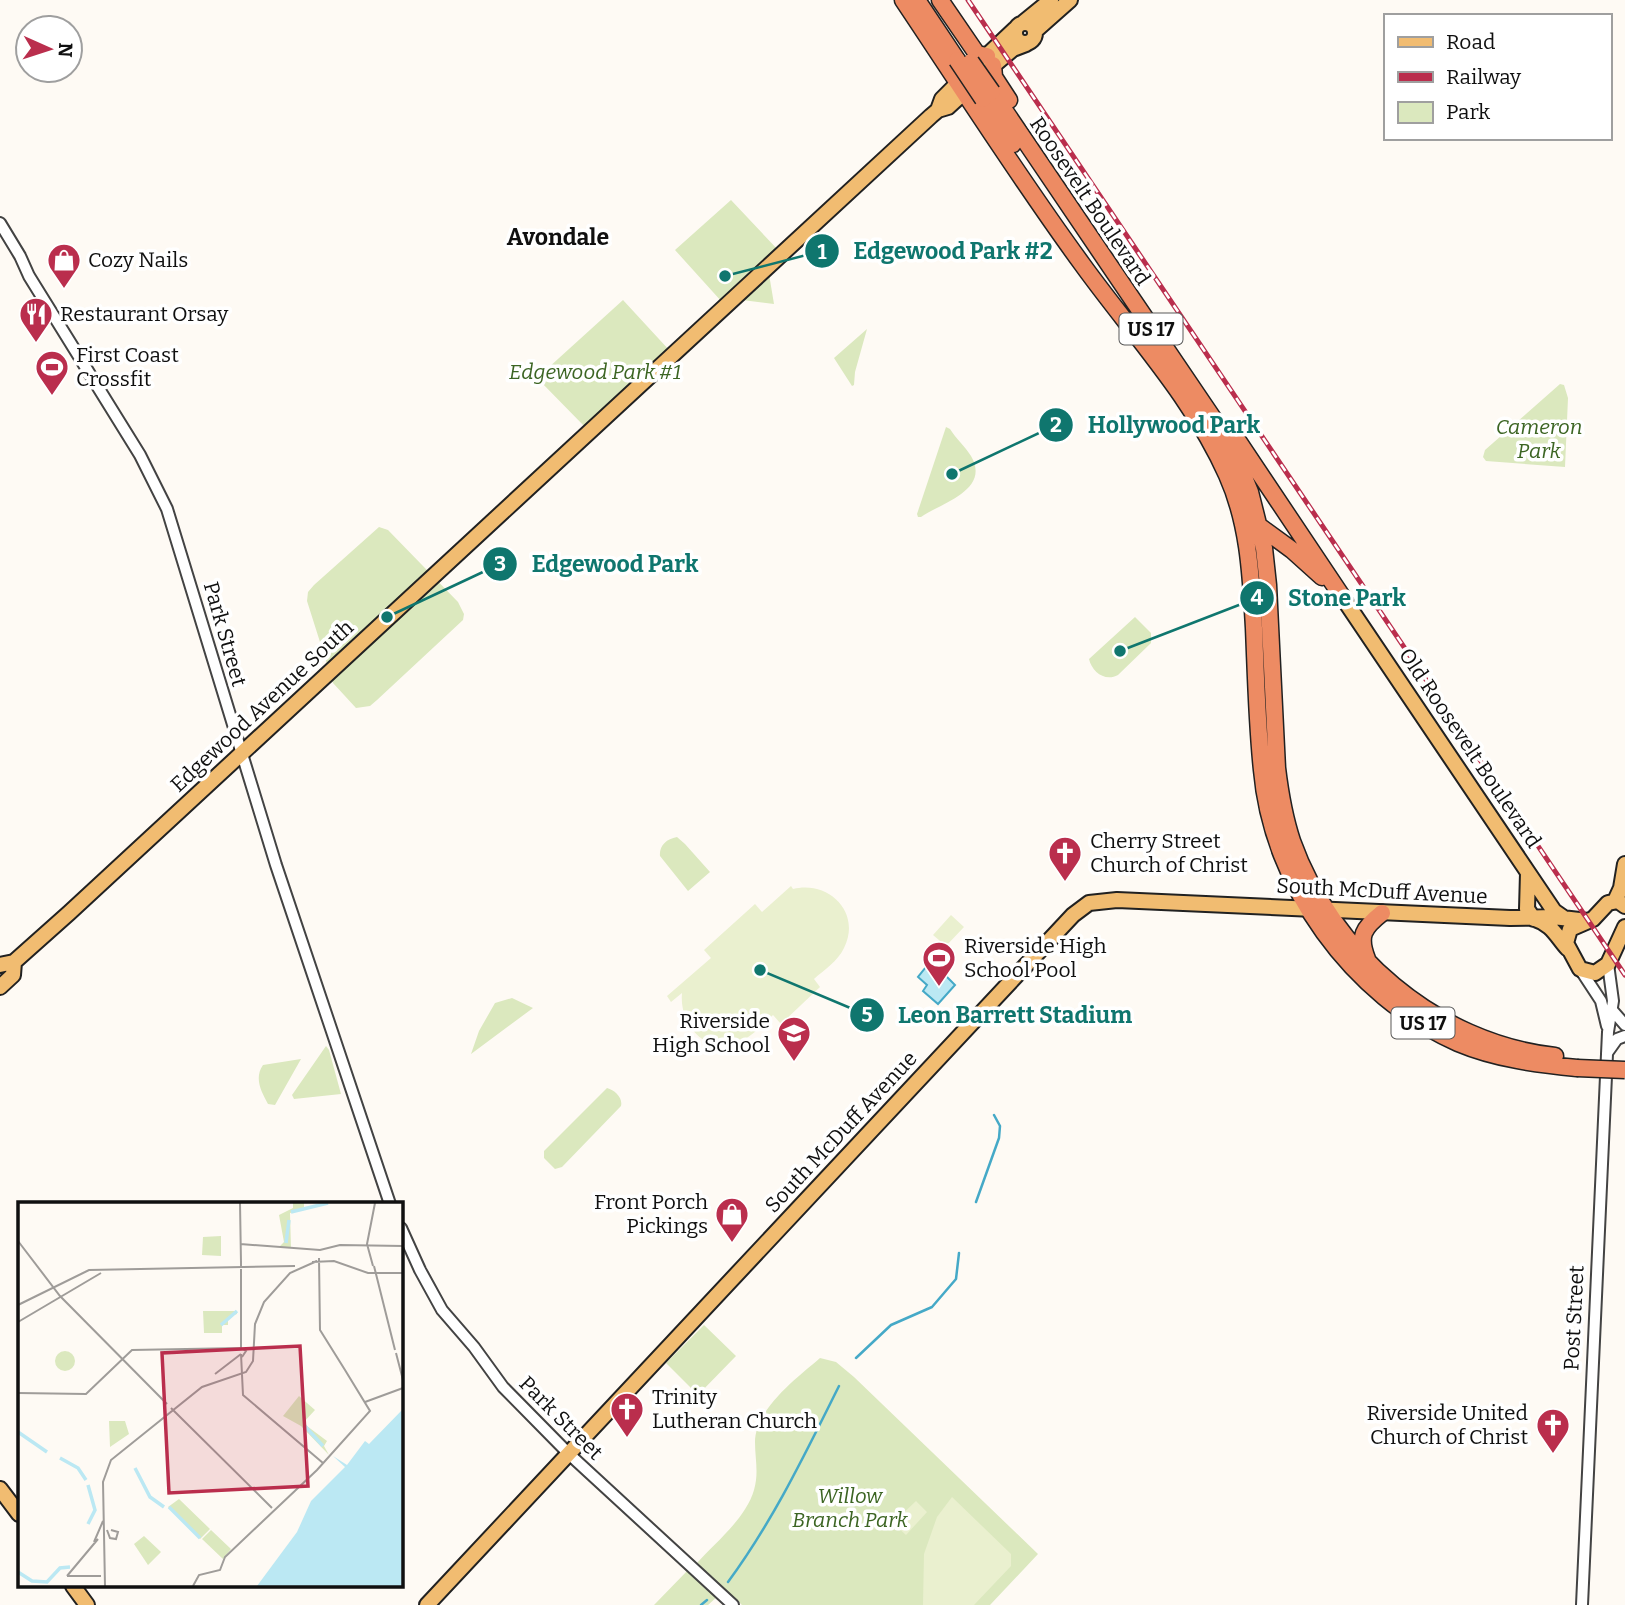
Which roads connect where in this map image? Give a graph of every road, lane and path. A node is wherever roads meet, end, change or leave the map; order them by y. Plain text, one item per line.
1 (904, 0) edge
2 (917, 0) edge
3 (929, 0) edge
4 (940, 0) edge
5 (1051, 0) edge
6 (1070, 0) edge
7 (1025, 27) junction
8 (961, 57) junction
9 (990, 61) junction
10 (962, 87) junction
11 (988, 96) junction
12 (0, 223) edge
13 (1158, 365) junction
14 (1255, 466) junction
15 (1235, 496) junction
16 (1264, 528) junction
17 (1343, 598) junction
18 (241, 754) junction
19 (1625, 864) edge
20 (1527, 870) junction
21 (1620, 904) edge
22 (1310, 910) junction
23 (1326, 911) junction
24 (1382, 913) junction
25 (1564, 918) junction
26 (1534, 919) junction
27 (1588, 921) junction
28 (1625, 931) edge
29 (1570, 951) junction
30 (1368, 961) junction
31 (7, 964) edge
32 (1608, 964) junction
33 (1580, 970) junction
34 (0, 987) edge
35 (1612, 1010) junction
36 (1625, 1025) edge
37 (1608, 1032) junction
38 (1625, 1036) edge
39 (1607, 1053) junction
40 (1625, 1060) edge
41 (1577, 1063) junction
42 (1625, 1070) edge
43 (389, 1202) edge
44 (402, 1230) edge
45 (569, 1454) junction
46 (0, 1489) edge
47 (18, 1513) edge
48 (75, 1588) edge
49 (88, 1605) edge
50 (428, 1605) edge
51 (733, 1605) edge
52 (1582, 1605) edge

1 - 10 highway
2 - 8 highway, US 17
3 - 8 highway, US 17
4 - 9 highway
5 - 7 main road
6 - 7 main road
7 - 9 main road
7 - 9 main road
8 - 11 highway, US 17, bridge
9 - 10 main road
9 - 14 highway
10 - 13 highway
10 - 18 main road, Edgewood Avenue South
11 - 13 highway, US 17
11 - 16 highway, Roosevelt Boulevard / US 17
12 - 18 street, Park Street
13 - 15 highway, Roosevelt Boulevard / US 17
14 - 16 highway
14 - 17 highway
15 - 16 highway
15 - 22 highway, Roosevelt Boulevard / US 17
16 - 17 highway
16 - 23 highway, Roosevelt Boulevard / US 17
17 - 20 main road, Old Roosevelt Boulevard
18 - 31 main road, Edgewood Avenue South
18 - 43 street, Park Street
19 - 21 main road
20 - 25 main road, Old Roosevelt Boulevard
20 - 26 main road
21 - 27 main road
22 - 23 main road, South McDuff Avenue
22 - 41 highway, Roosevelt Boulevard / US 17
22 - 45 main road, South McDuff Avenue
23 - 24 main road, South McDuff Avenue
23 - 30 highway, Roosevelt Boulevard / US 17
24 - 26 main road, South McDuff Avenue
24 - 30 highway
25 - 26 main road, South McDuff Avenue
25 - 27 main road, South McDuff Avenue
26 - 29 main road
27 - 29 main road
28 - 32 main road
29 - 33 main road
30 - 41 highway, Roosevelt Boulevard / US 17
31 - 34 main road, Edgewood Avenue South
32 - 33 main road
32 - 35 street, Post Street
33 - 37 street, Post Street
35 - 36 street
35 - 37 street, Post Street
37 - 39 street, Post Street
38 - 39 street
39 - 52 street, Post Street
40 - 41 highway, Roosevelt Boulevard / US 17
41 - 42 highway, Roosevelt Boulevard / US 17, bridge
44 - 45 street, Park Street
45 - 50 main road, South McDuff Avenue
45 - 51 street, Park Street
46 - 47 main road
48 - 49 main road

